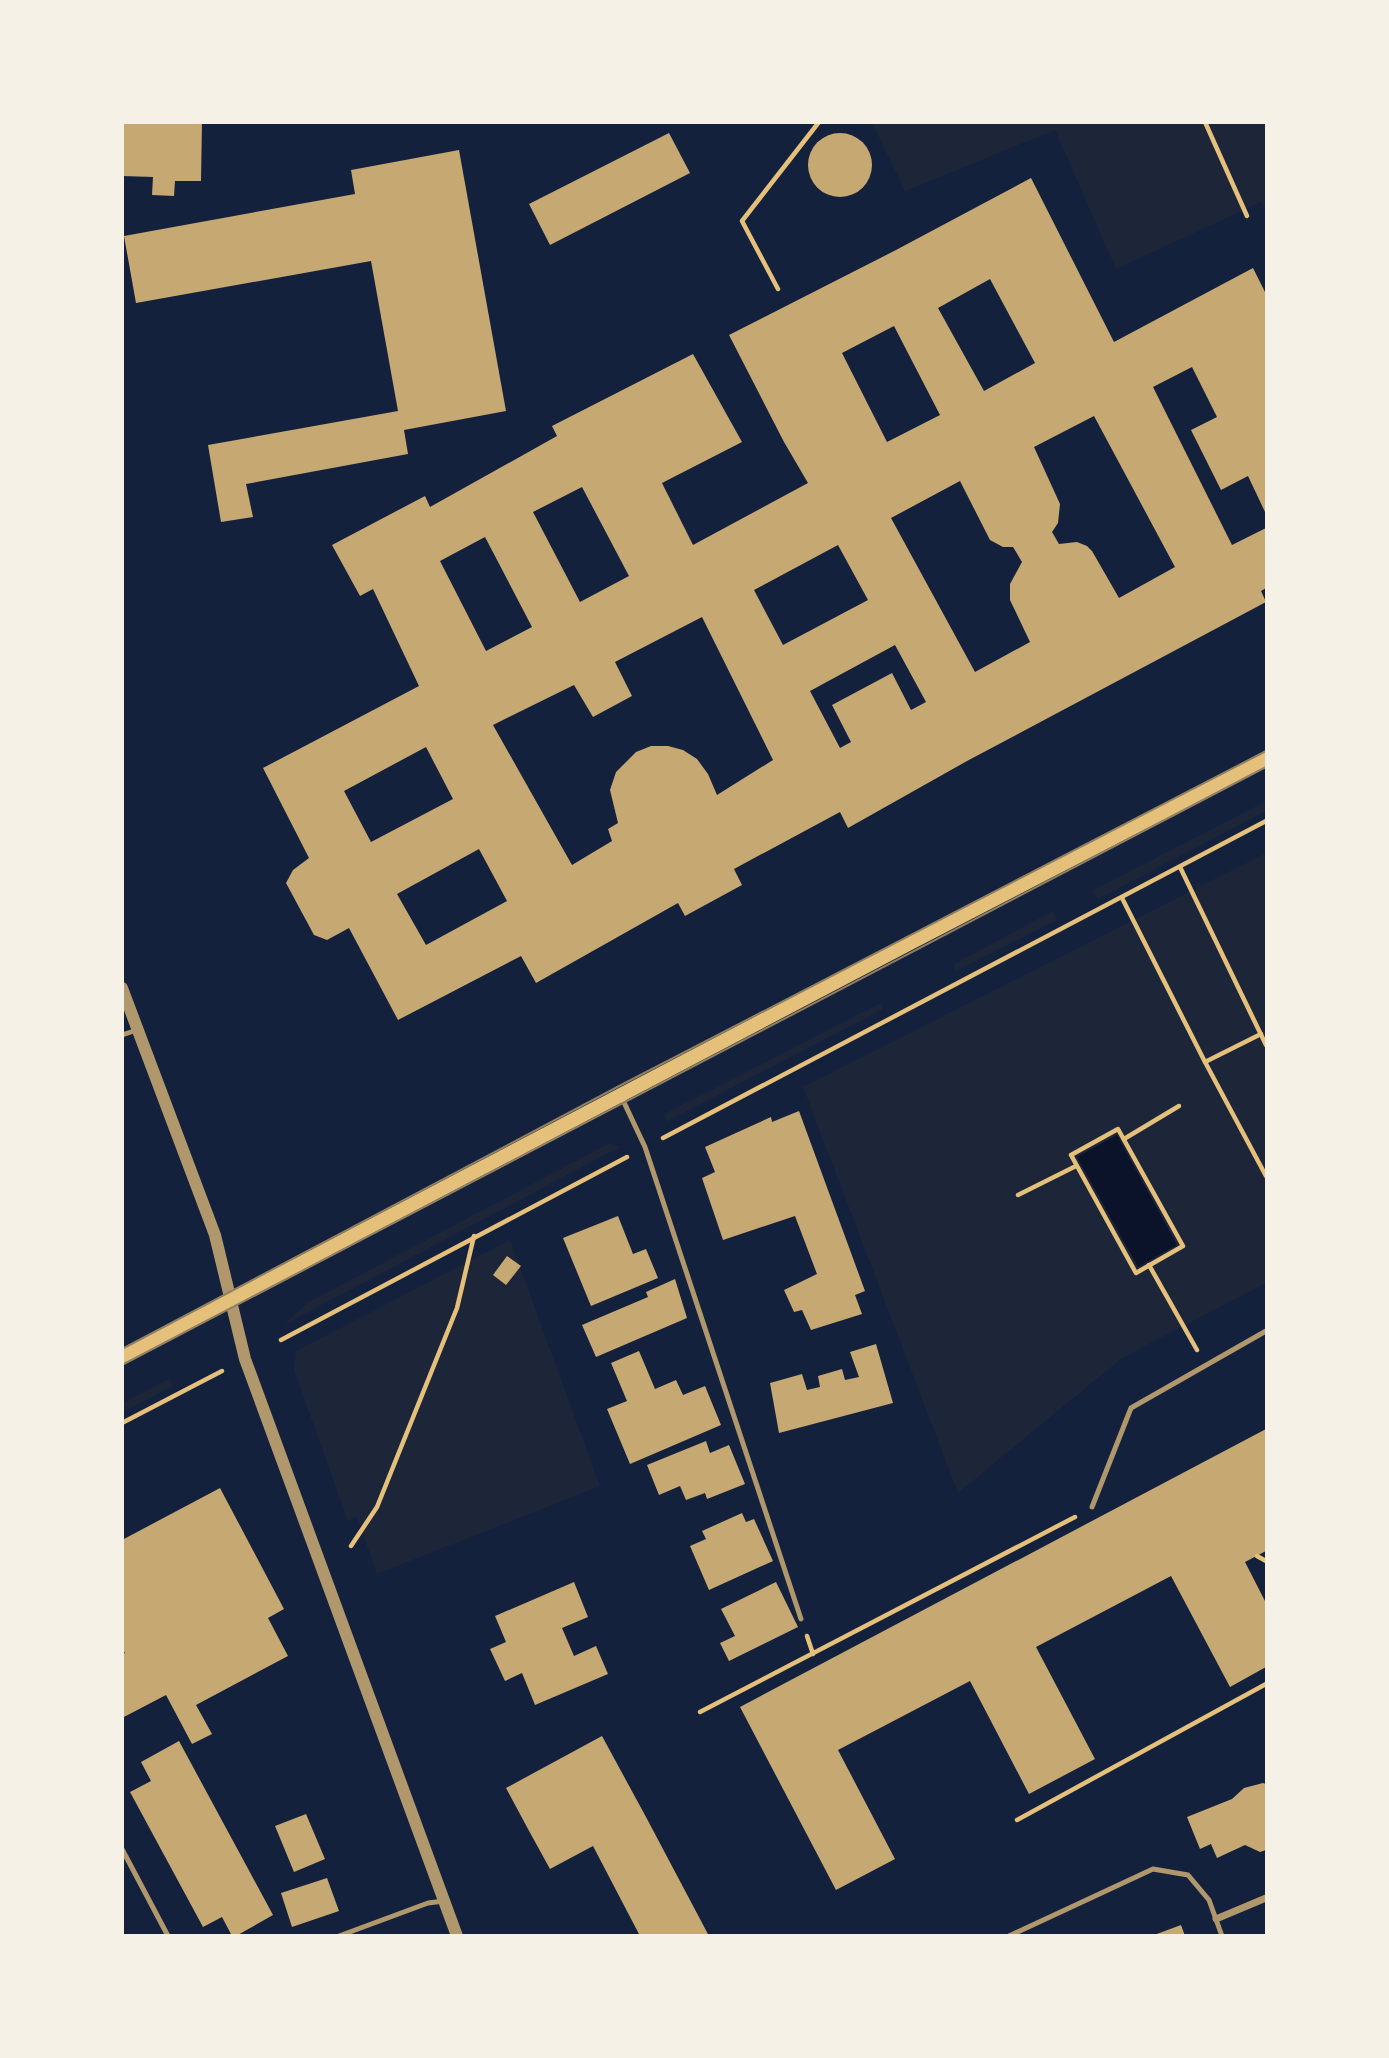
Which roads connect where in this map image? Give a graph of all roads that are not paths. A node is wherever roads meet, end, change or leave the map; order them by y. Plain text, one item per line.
1 (1266, 759) edge
2 (122, 988) edge
3 (137, 1030) junction
4 (122, 1035) edge
5 (621, 1095) junction
6 (231, 1300) junction
7 (1266, 1331) edge
8 (122, 1357) edge
9 (1092, 1507) dead end
10 (802, 1619) dead end
11 (122, 1849) edge
12 (1266, 1898) edge
13 (444, 1900) junction
14 (1216, 1919) junction
15 (168, 1936) edge
16 (339, 1936) edge
17 (457, 1936) edge
18 (1009, 1936) edge
19 (1222, 1936) edge

1 - 5 main road
2 - 3 street
3 - 4 lane
3 - 6 street
5 - 6 main road
5 - 10 lane
6 - 8 main road
6 - 13 street
7 - 9 lane
11 - 15 lane
12 - 14 street
13 - 16 lane
13 - 17 street
14 - 18 lane
14 - 19 lane

